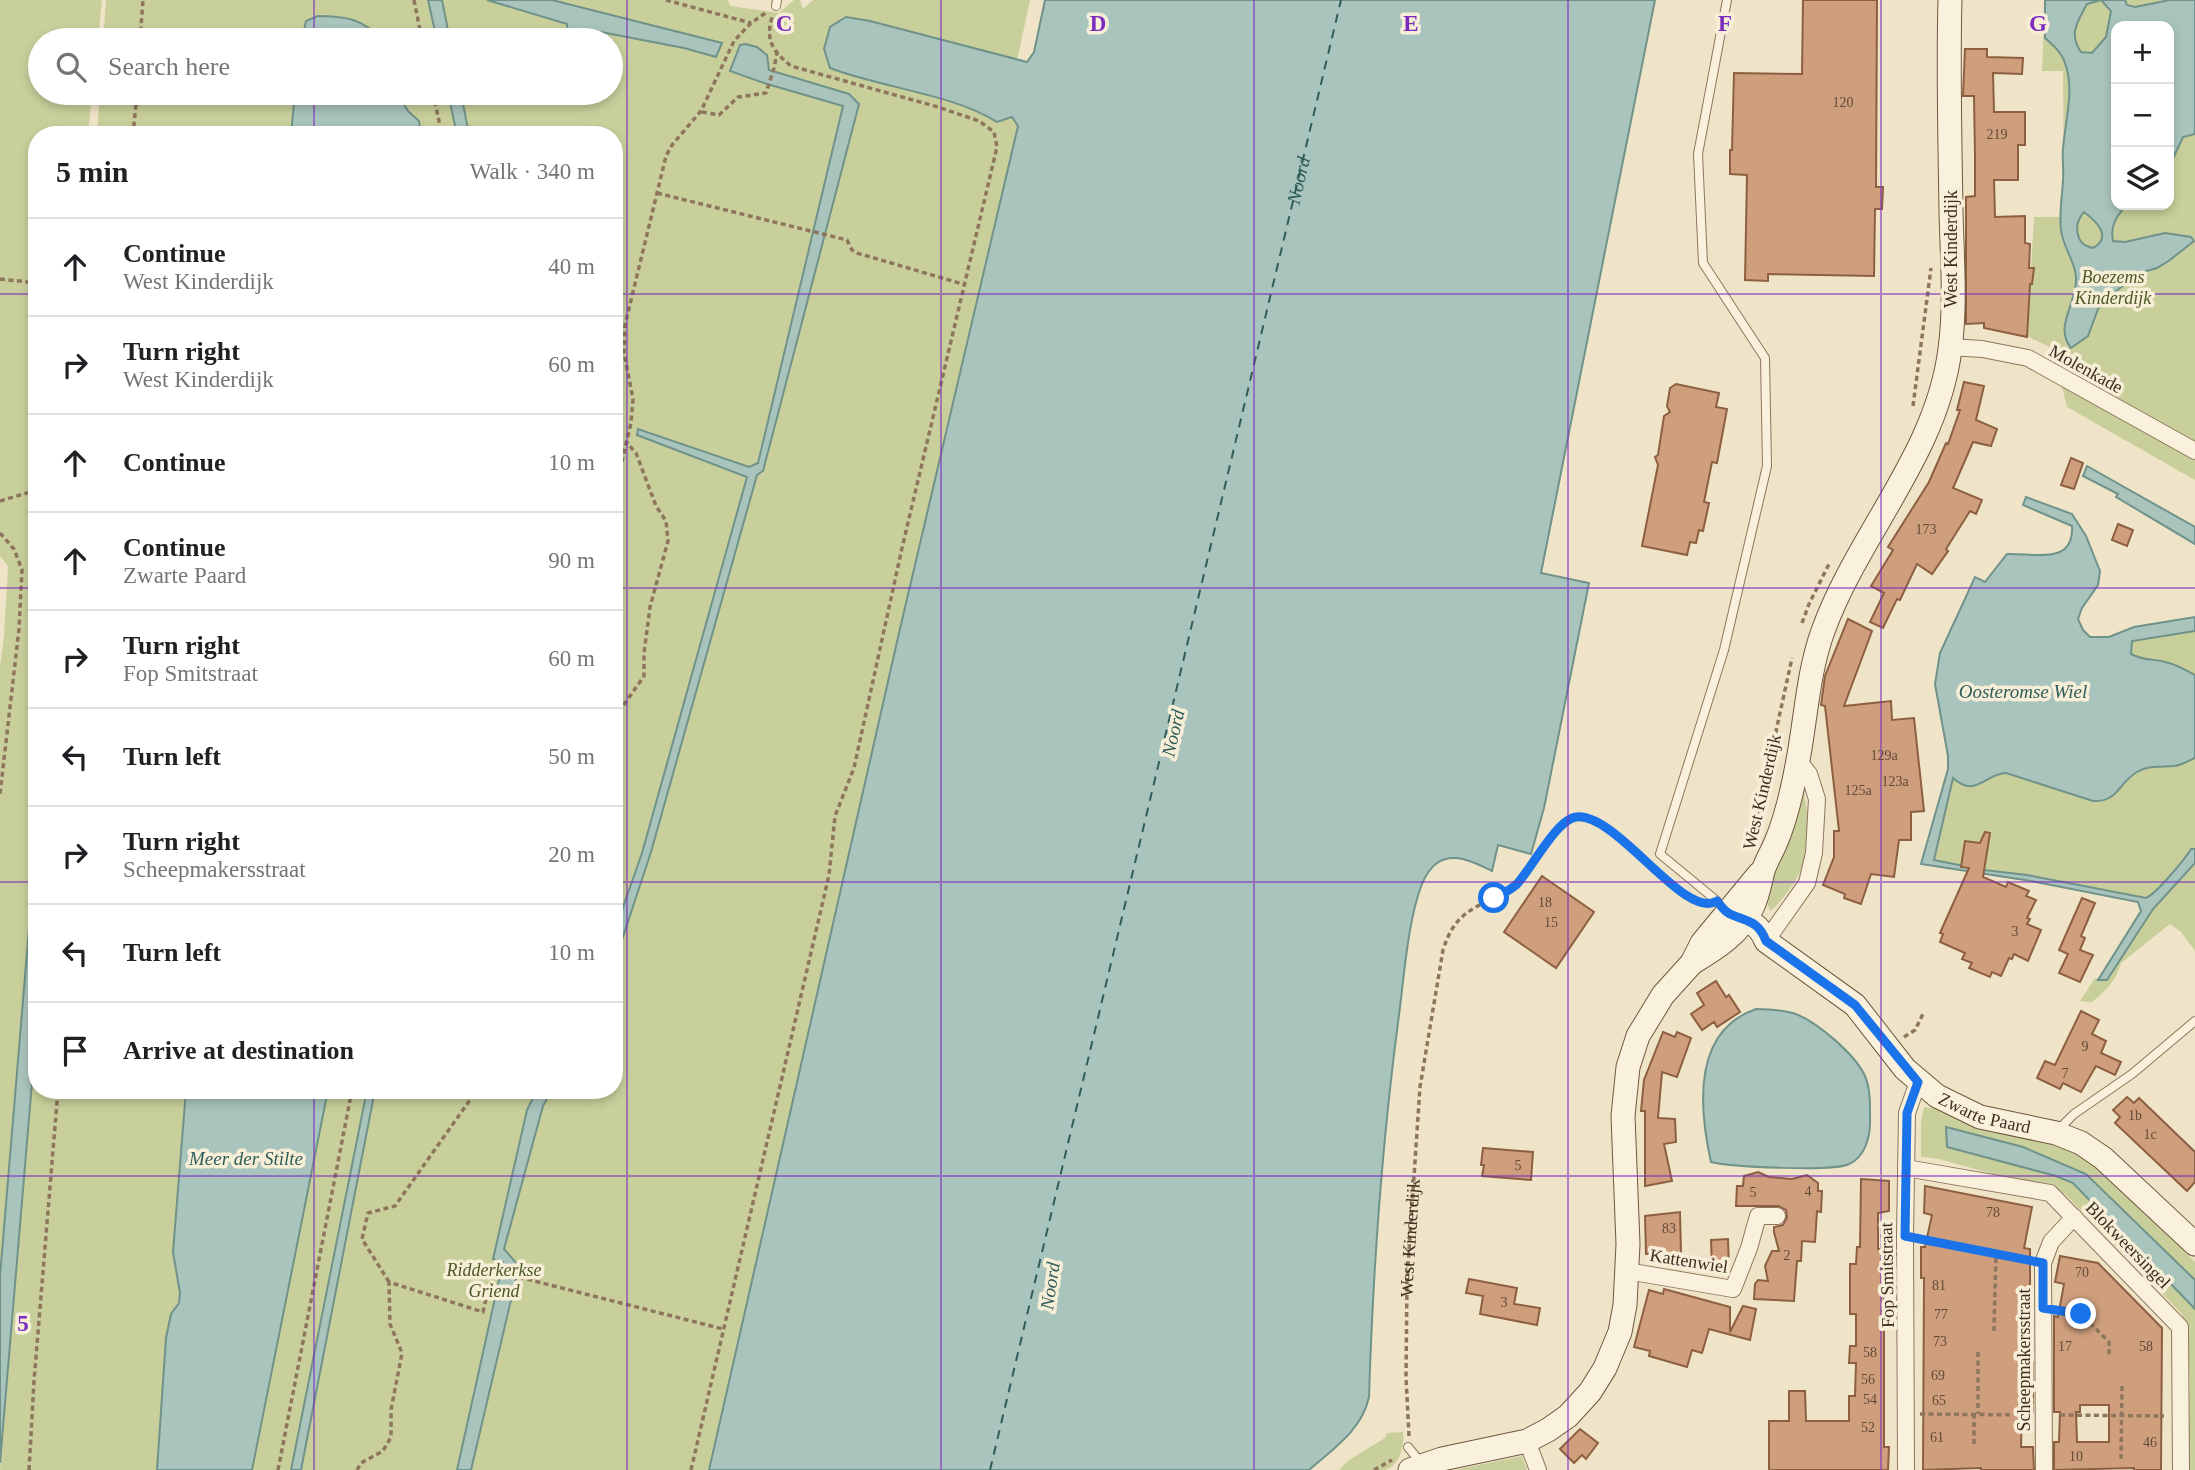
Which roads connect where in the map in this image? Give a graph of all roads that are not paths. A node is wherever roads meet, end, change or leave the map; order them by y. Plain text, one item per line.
1 (1727, 0) edge
2 (1950, 0) edge
3 (1951, 347) junction
4 (2195, 451) edge
5 (1798, 760) junction
6 (1732, 916) junction
7 (1766, 941) junction
8 (2195, 1021) edge
9 (1918, 1082) junction
10 (2056, 1133) junction
11 (1906, 1168) junction
12 (1777, 1216) dead end
13 (2074, 1217) junction
14 (2195, 1244) edge
15 (1627, 1271) junction
16 (1527, 1441) junction
17 (1413, 1461) edge
18 (1538, 1470) edge
19 (1906, 1470) edge
20 (2044, 1470) edge
21 (2181, 1470) edge

1 - 6 lane
2 - 3 street, West Kinderdijk
3 - 4 street, Molenkade
3 - 5 street, West Kinderdijk
5 - 6 street, West Kinderdijk
5 - 7 street, West Kinderdijk
6 - 7 street, Zwarte Paard
6 - 15 street, West Kinderdijk
7 - 9 street, Zwarte Paard
8 - 10 lane, Zwarte Paard
9 - 10 street, Zwarte Paard
9 - 11 street, Fop Smitstraat
10 - 14 street, Zwarte Paard
11 - 13 street, Blokweersingel
11 - 19 street, Fop Smitstraat
12 - 15 street, Kattenwiel
13 - 20 street, Scheepmakersstraat
13 - 21 street, Blokweersingel
15 - 16 street, West Kinderdijk
16 - 17 street, West Kinderdijk
16 - 18 street

